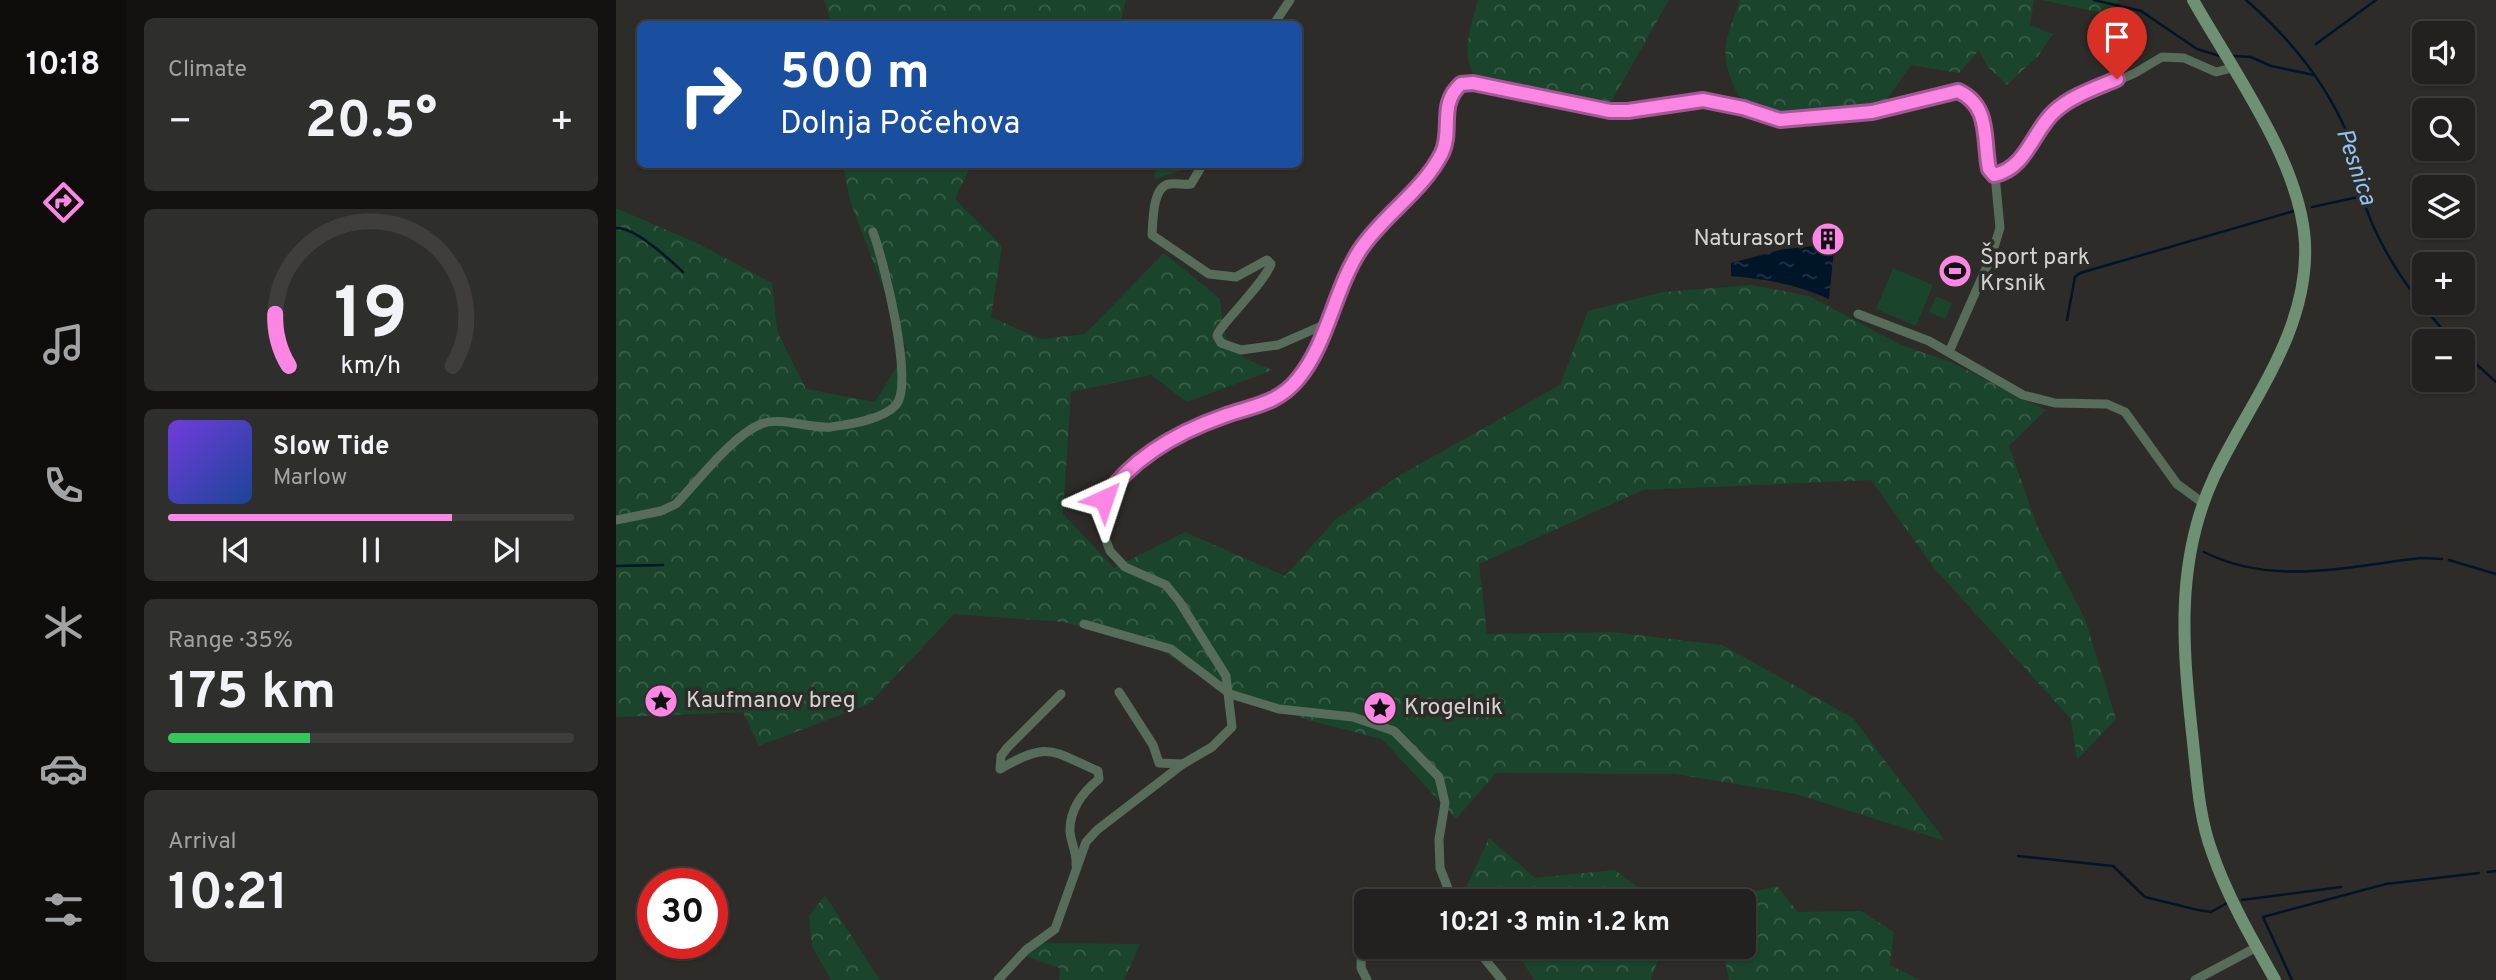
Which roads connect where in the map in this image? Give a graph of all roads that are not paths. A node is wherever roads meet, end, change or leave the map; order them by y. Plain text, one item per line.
1 (1290, 0) edge
2 (2193, 0) edge
3 (1276, 21) edge
4 (2226, 59) junction
5 (1201, 168) edge
6 (1994, 175) junction
7 (873, 232) dead end
8 (1858, 314) dead end
9 (1325, 324) junction
10 (1949, 352) junction
11 (2203, 503) junction
12 (616, 520) edge
13 (1084, 624) dead end
14 (1119, 692) dead end
15 (1061, 694) dead end
16 (1230, 694) junction
17 (1183, 764) junction
18 (1076, 876) junction
19 (1448, 889) edge
20 (2257, 947) junction
21 (1361, 959) edge
22 (1485, 959) edge
23 (2213, 976) edge
24 (998, 980) edge
25 (1367, 980) edge
26 (1502, 980) edge
27 (2195, 980) edge
28 (2275, 980) edge

1 - 3 street
2 - 4 main road
4 - 6 street
4 - 11 main road
5 - 9 street
6 - 9 street
6 - 10 street
7 - 12 street
8 - 10 street
9 - 16 street
10 - 11 street
11 - 20 main road
13 - 16 street
14 - 17 street
15 - 18 street
16 - 17 street
16 - 19 street
17 - 18 street
18 - 24 street
20 - 23 street
20 - 28 main road
21 - 25 street
22 - 26 street
23 - 27 street

